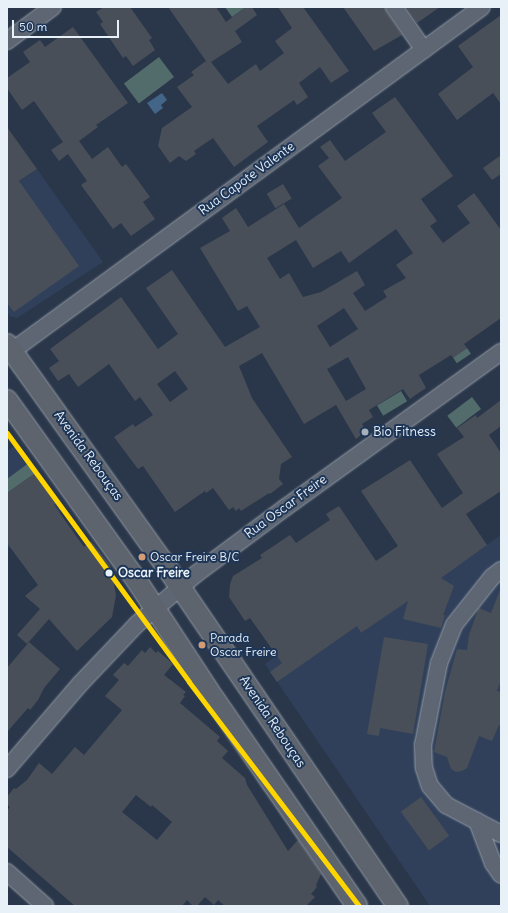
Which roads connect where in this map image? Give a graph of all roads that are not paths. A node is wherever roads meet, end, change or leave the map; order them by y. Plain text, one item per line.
1 (53, 7) edge
2 (394, 7) edge
3 (482, 7) edge
4 (7, 41) edge
5 (424, 50) junction
6 (9, 347) edge
7 (501, 352) edge
8 (7, 400) edge
9 (501, 570) edge
10 (180, 588) junction
11 (156, 608) junction
12 (7, 769) edge
13 (477, 821) junction
14 (501, 834) edge
15 (7, 872) edge
16 (501, 875) edge
17 (38, 904) edge
18 (357, 906) edge
19 (398, 906) edge

1 - 4 street
2 - 5 street
3 - 5 street, Rua Capote Valente
5 - 6 street, Rua Capote Valente
6 - 10 main road, Avenida Rebouças
7 - 10 street, Rua Oscar Freire
8 - 11 main road
9 - 13 street
10 - 11 street, Rua Oscar Freire
10 - 19 main road, Avenida Rebouças
11 - 12 street, Rua Oscar Freire
11 - 18 main road
13 - 14 street
13 - 16 street
15 - 17 street

